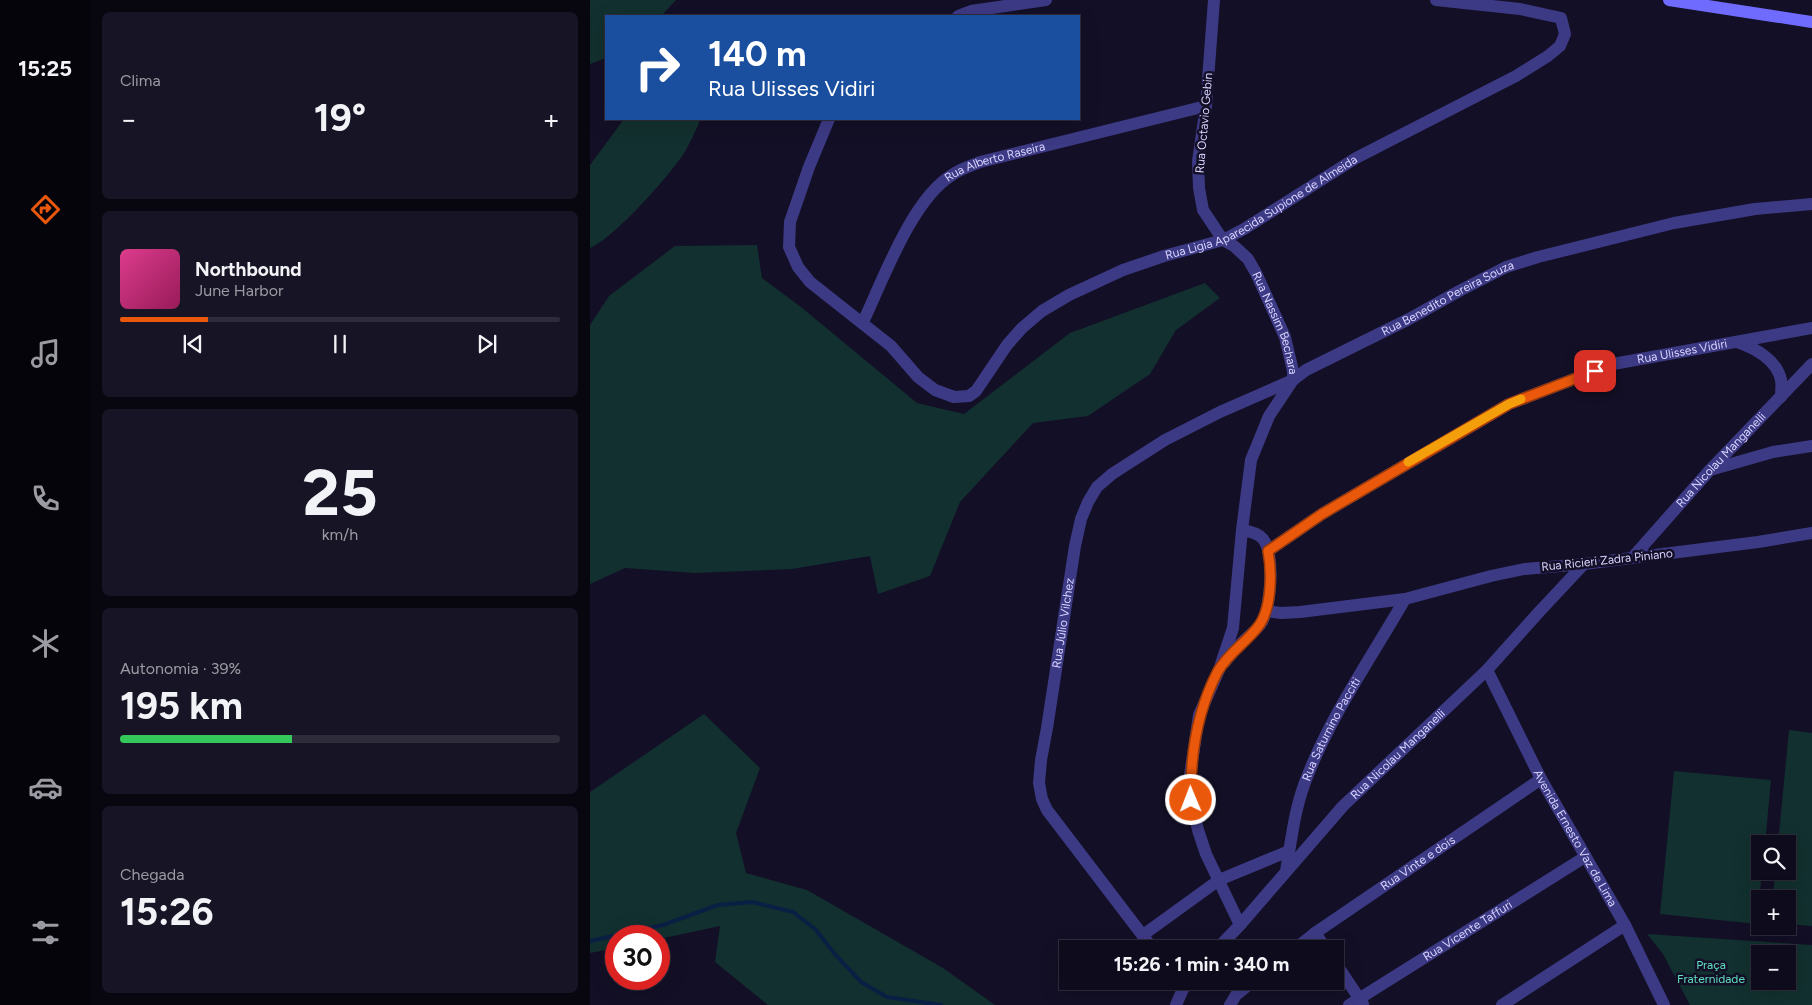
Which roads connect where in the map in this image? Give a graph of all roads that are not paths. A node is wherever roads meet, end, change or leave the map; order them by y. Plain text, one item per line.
1 (1046, 0) edge
2 (1214, 0) edge
3 (1436, 0) edge
4 (1669, 0) edge
5 (961, 15) edge
6 (1812, 22) edge
7 (1206, 106) junction
8 (830, 120) edge
9 (1812, 204) edge
10 (1223, 240) junction
11 (863, 322) junction
12 (1812, 328) edge
13 (1734, 341) junction
14 (1812, 364) edge
15 (1293, 380) junction
16 (1781, 396) junction
17 (1812, 446) edge
18 (1709, 471) junction
19 (1112, 474) joint
20 (1242, 530) junction
21 (1812, 533) edge
22 (1268, 551) junction
23 (1633, 557) junction
24 (1584, 564) junction
25 (1404, 599) junction
26 (1266, 611) junction
27 (1233, 628) junction
28 (1238, 646) junction
29 (1219, 670) junction
30 (1487, 670) junction
31 (1541, 779) junction
32 (1289, 851) junction
33 (1586, 856) junction
34 (1286, 871) junction
35 (1219, 880) junction
36 (1240, 925) junction
37 (1625, 925) junction
38 (1316, 933) junction
39 (1143, 935) junction
40 (1147, 940) edge
41 (1226, 940) edge
42 (1307, 940) edge
43 (1320, 940) edge
44 (1344, 979) edge
45 (1181, 990) edge
46 (1242, 990) edge
47 (1357, 1003) edge
48 (1660, 1003) edge
49 (1230, 1004) edge
50 (1176, 1005) edge
51 (1502, 1005) edge

1 - 5 street
2 - 7 street, Rua Octavio Gebin
3 - 10 street, Rua Ligia Aparecida Supione de Almeida
4 - 6 main road
7 - 10 street, Rua Octavio Gebin
7 - 11 street, Rua Alberto Raseira
8 - 11 street
9 - 15 street, Rua Benedito Pereira Souza
10 - 11 street, Rua Ligia Aparecida Supione de Almeida
10 - 15 street, Rua Nassim Bechara
12 - 13 street, Rua Ulisses Vidiri
13 - 16 street
13 - 22 street, Rua Ulisses Vidiri
14 - 16 street, Rua Nicolau Manganelli
15 - 19 street, Rua Benedito Pereira Souza
15 - 20 street, Rua Nassim Bechara
16 - 18 street, Rua Nicolau Manganelli
17 - 18 street
18 - 23 street, Rua Nicolau Manganelli
19 - 39 street, Rua Júlio Vilchez
20 - 22 street
20 - 27 street, Rua Nassim Bechara
21 - 23 street, Rua Ricieri Zadra Piniano
22 - 26 street, Rua Nassim Bechara
23 - 24 street, Rua Ricieri Zadra Piniano
24 - 25 street, Rua Ricieri Zadra Piniano
24 - 30 street, Rua Nicolau Manganelli
25 - 26 street, Rua Ricieri Zadra Piniano
25 - 32 street, Rua Saturnino Pacciti
26 - 28 street, Rua Nassim Bechara
27 - 28 street
27 - 29 street, Rua Nassim Bechara
28 - 29 street, Rua Nassim Bechara
29 - 35 street, Rua Nassim Bechara
30 - 31 street, Avenida Ernesto Vaz de Lima
30 - 34 street, Rua Nicolau Manganelli
31 - 33 street, Avenida Ernesto Vaz de Lima
31 - 38 street, Rua Vinte e dois
32 - 34 street, Rua Saturnino Pacciti
32 - 35 street
33 - 37 street, Avenida Ernesto Vaz de Lima
33 - 47 street, Rua Vicente Taffuri
34 - 36 street, Rua Nicolau Manganelli
35 - 36 street, Rua Nassim Bechara
35 - 39 street
36 - 41 street, Rua Nicolau Manganelli
37 - 48 street, Avenida Ernesto Vaz de Lima
37 - 51 street
38 - 42 street, Rua Vinte e dois
38 - 43 street
39 - 40 street, Rua Júlio Vilchez
44 - 47 street
45 - 50 street
46 - 49 street

